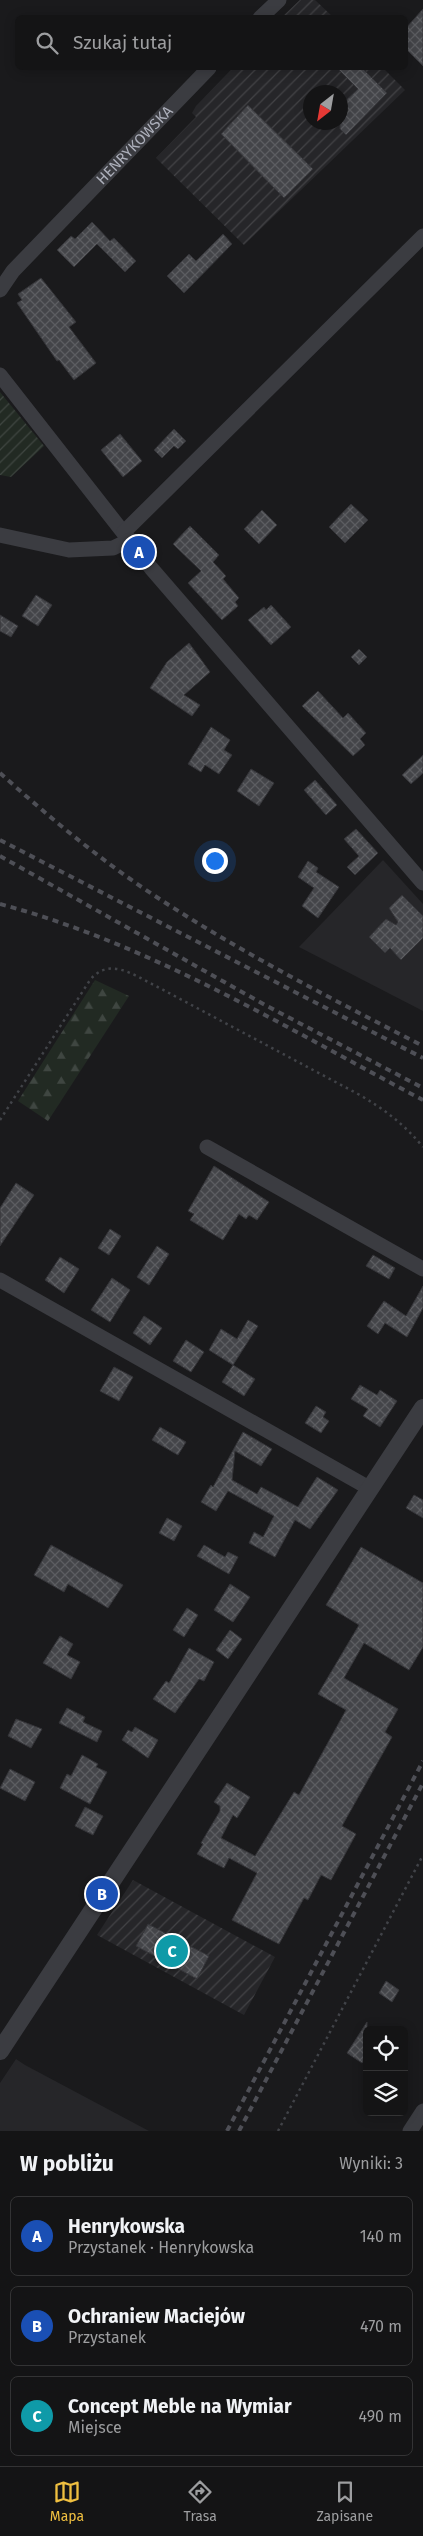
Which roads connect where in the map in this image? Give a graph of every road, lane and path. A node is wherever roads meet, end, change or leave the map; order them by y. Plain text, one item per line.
1 (279, 0) edge
2 (263, 15) edge
3 (207, 70) edge
4 (423, 236) edge
5 (0, 290) edge
6 (0, 375) edge
7 (0, 535) edge
8 (127, 536) junction
9 (423, 883) edge
10 (0, 1120) edge
11 (207, 1147) dead end
12 (423, 1148) edge
13 (423, 1269) edge
14 (0, 1280) edge
15 (423, 1408) edge
16 (369, 1488) junction
17 (423, 1855) edge
18 (0, 2051) edge
19 (423, 2111) edge
20 (278, 2131) edge
21 (410, 2131) edge

1 - 2 street
3 - 5 street, HENRYKOWSKA
4 - 8 street
6 - 8 street
7 - 8 street
8 - 9 street
10 - 12 path
11 - 13 street
14 - 16 street
15 - 16 street
16 - 18 street
17 - 20 path
19 - 21 street

